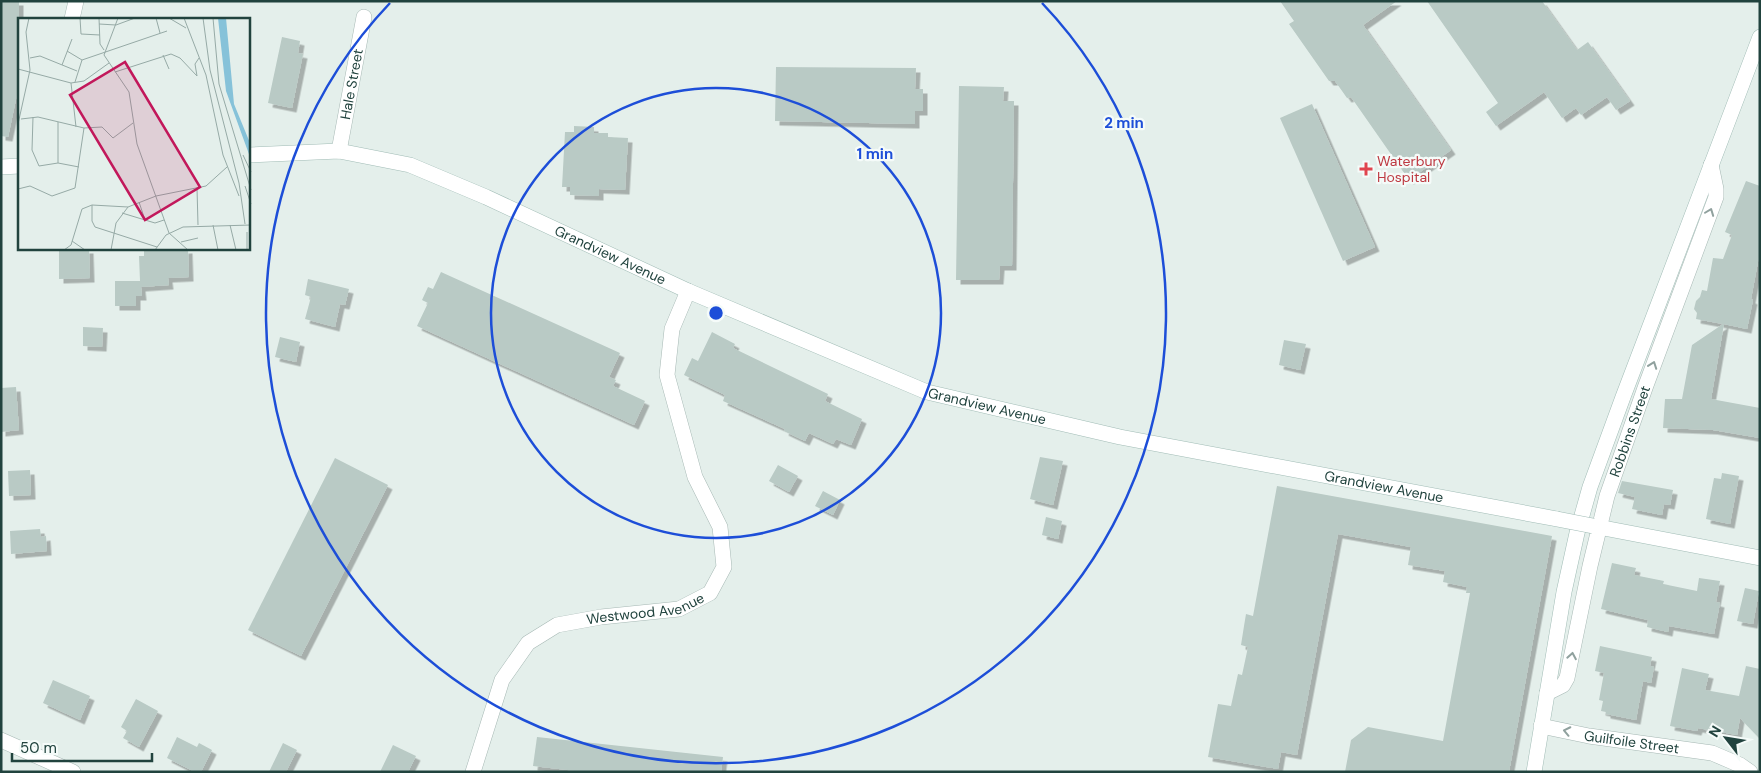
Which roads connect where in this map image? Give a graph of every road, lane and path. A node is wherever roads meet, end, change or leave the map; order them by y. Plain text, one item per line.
1 (76, 1) edge
2 (364, 17) dead end
3 (72, 18) edge
4 (1760, 37) edge
5 (339, 151) junction
6 (250, 155) edge
7 (1711, 165) junction
8 (18, 166) edge
9 (1, 167) edge
10 (688, 291) junction
11 (1596, 526) junction
12 (1760, 558) edge
13 (1547, 693) junction
14 (1542, 726) junction
15 (1, 740) edge
16 (73, 772) edge
17 (474, 772) edge
18 (1534, 772) edge
19 (1750, 772) edge

1 - 3 street
2 - 5 street, Hale Street
4 - 7 street, Robbins Street
5 - 6 street, Grandview Avenue
5 - 10 street, Grandview Avenue
11 -> 7 street, Robbins Street
7 - 13 street, Robbins Street
8 - 9 street
10 - 11 street, Grandview Avenue, bridge
10 - 17 street, Westwood Avenue
11 - 12 street, Grandview Avenue
13 -> 11 street, Robbins Street
13 - 14 street, Robbins Street
14 - 18 street, Robbins Street
19 -> 14 street, Guilfoile Street
15 - 16 street

